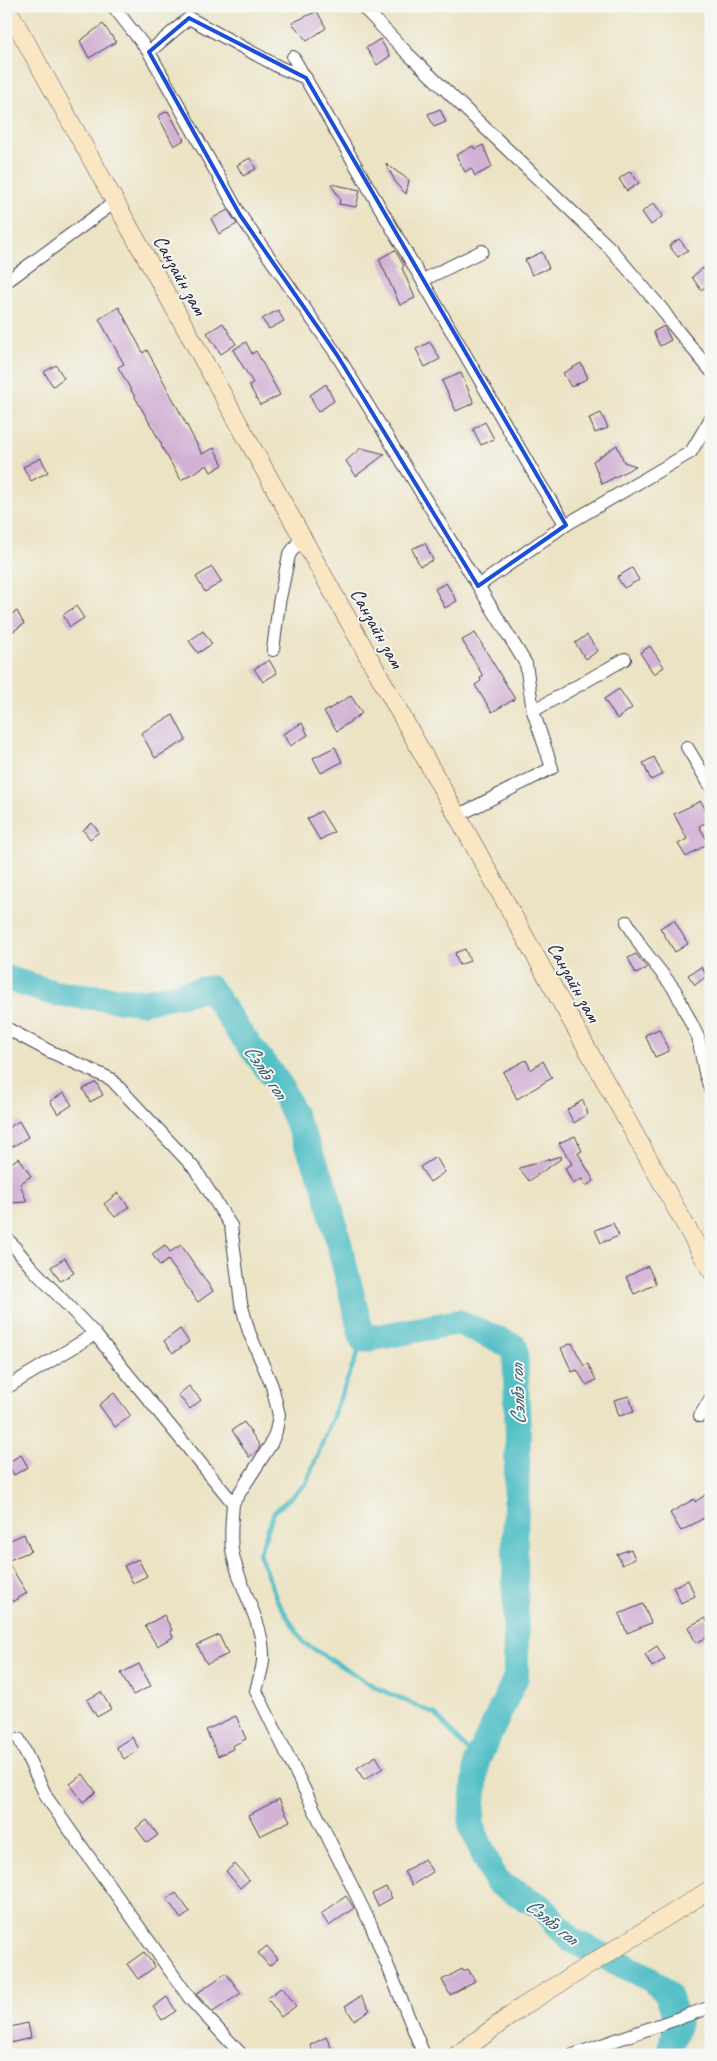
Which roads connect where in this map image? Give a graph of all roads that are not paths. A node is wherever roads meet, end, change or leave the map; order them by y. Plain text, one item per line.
1 (6, 6) edge
2 (113, 6) edge
3 (362, 6) edge
4 (149, 52) junction
5 (293, 57) dead end
6 (306, 78) junction
7 (116, 202) junction
8 (482, 250) dead end
9 (423, 280) junction
10 (6, 282) edge
11 (711, 372) edge
12 (711, 418) edge
13 (711, 435) edge
14 (691, 452) junction
15 (566, 525) junction
16 (302, 537) junction
17 (478, 586) junction
18 (273, 650) dead end
19 (625, 659) dead end
20 (532, 711) junction
21 (687, 747) dead end
22 (711, 788) edge
23 (457, 816) junction
24 (627, 922) dead end
25 (6, 1028) edge
26 (711, 1090) edge
27 (6, 1237) edge
28 (711, 1271) edge
29 (95, 1334) junction
30 (6, 1388) edge
31 (711, 1398) edge
32 (700, 1416) dead end
33 (233, 1503) junction
34 (19, 1739) dead end
35 (711, 1888) edge
36 (711, 2007) edge
37 (242, 2055) edge
38 (424, 2055) edge
39 (457, 2055) edge
40 (573, 2055) edge

1 - 7 main road, Санзайн зам
2 - 4 street
3 - 11 street
4 - 6 street
4 - 17 street
5 - 6 street
6 - 9 street
7 - 10 street
7 - 16 main road, Санзайн зам
8 - 9 street
9 - 15 street
12 - 14 street
13 - 14 street
14 - 15 street
15 - 17 street
16 - 18 street
16 - 23 main road, Санзайн зам
17 - 20 street
19 - 20 street
20 - 23 street
21 - 22 street
23 - 28 main road, Санзайн зам
24 - 26 street
25 - 33 street
27 - 29 street
29 - 30 street
29 - 33 street
31 - 32 street
33 - 38 street
34 - 37 street
35 - 39 main road
36 - 40 street

